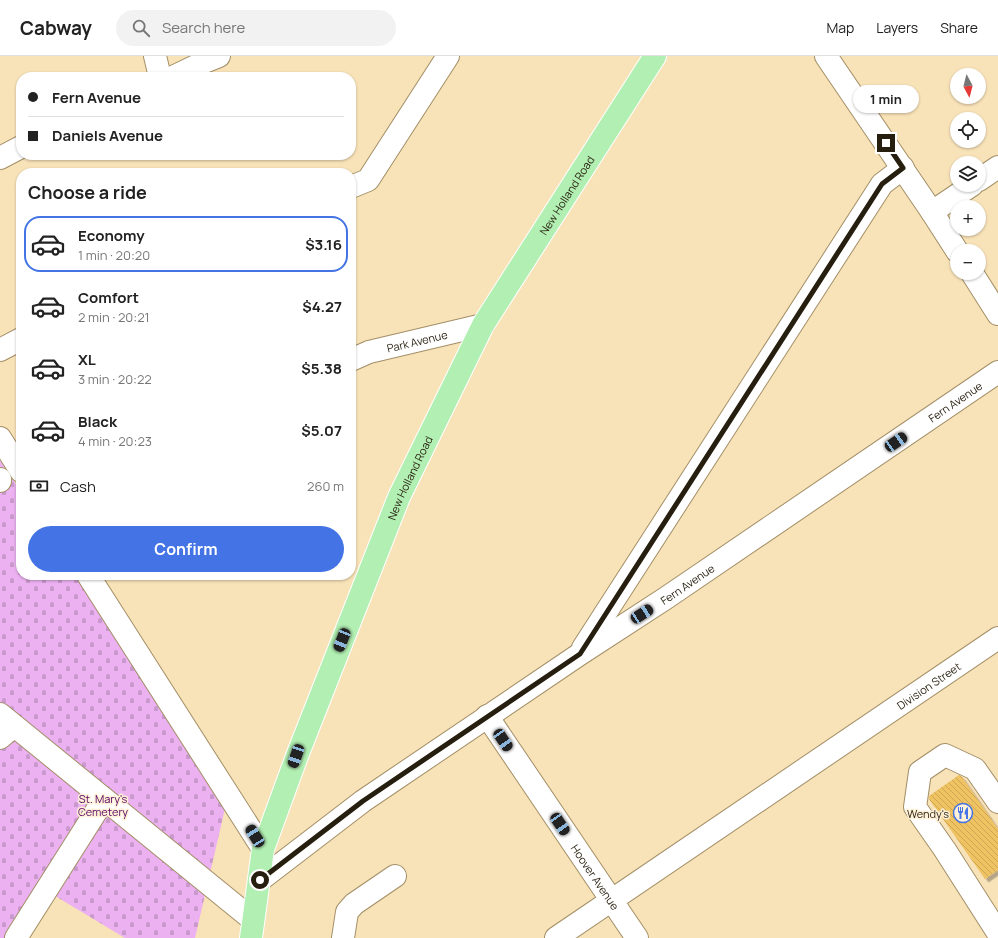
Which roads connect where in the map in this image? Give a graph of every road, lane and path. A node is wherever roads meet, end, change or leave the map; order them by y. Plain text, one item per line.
1 (155, 56) edge
2 (219, 56) edge
3 (448, 56) edge
4 (655, 56) edge
5 (826, 56) edge
6 (159, 72) edge
7 (184, 72) edge
8 (16, 150) edge
9 (0, 158) edge
10 (998, 167) edge
11 (903, 168) junction
12 (986, 175) edge
13 (356, 185) edge
14 (962, 192) edge
15 (932, 212) junction
16 (953, 244) edge
17 (976, 280) edge
18 (998, 314) edge
19 (483, 325) junction
20 (16, 342) edge
21 (0, 350) edge
22 (356, 358) edge
23 (998, 372) edge
24 (0, 438) edge
25 (16, 463) edge
26 (91, 580) edge
27 (998, 638) edge
28 (580, 654) junction
29 (487, 716) junction
30 (5, 726) edge
31 (104, 799) junction
32 (998, 802) edge
33 (263, 849) junction
34 (395, 876) dead end
35 (260, 880) junction
36 (611, 900) junction
37 (252, 929) edge
38 (998, 934) edge
39 (16, 938) edge
40 (343, 938) edge
41 (556, 938) edge
42 (637, 938) edge

1 - 6 street
2 - 7 street
3 - 13 street
4 - 19 main road, New Holland Road
5 - 11 street
8 - 9 street
10 - 12 street
11 - 15 street
11 - 28 street
14 - 15 street
15 - 16 street
17 - 18 street
19 - 22 street, Park Avenue
19 - 33 main road, New Holland Road
20 - 21 street
23 - 28 street, Fern Avenue
24 - 25 street
26 - 33 street
27 - 36 street, Division Street
28 - 29 street, Fern Avenue
29 - 35 street, Fern Avenue
29 - 36 street, Hoover Avenue
30 - 31 street
31 - 37 street
31 - 39 street
32 - 38 street
33 - 35 main road, New Holland Road
34 - 40 street
35 - 37 main road, New Holland Road
36 - 41 street
36 - 42 street, Hoover Avenue

